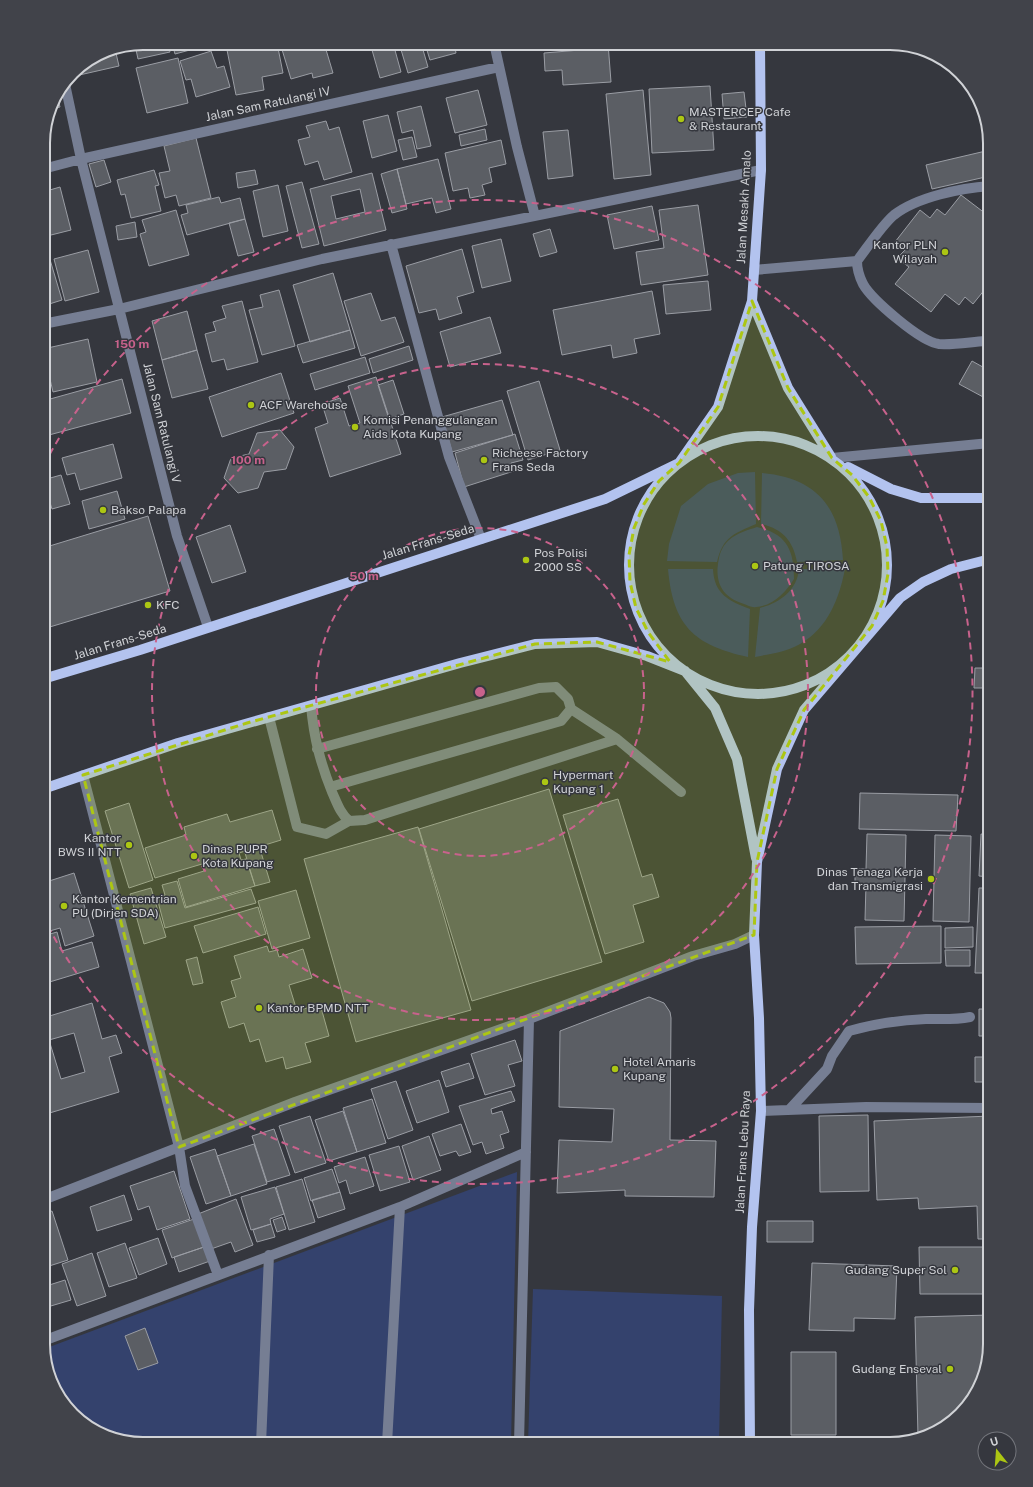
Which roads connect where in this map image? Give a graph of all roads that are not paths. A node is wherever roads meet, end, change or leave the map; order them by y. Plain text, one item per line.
1 (495, 50) edge
2 (760, 50) edge
3 (498, 67) junction
4 (66, 90) edge
5 (81, 159) junction
6 (50, 167) edge
7 (761, 170) junction
8 (983, 186) edge
9 (535, 216) junction
10 (391, 244) junction
11 (857, 261) junction
12 (754, 270) junction
13 (752, 301) junction
14 (119, 309) junction
15 (50, 323) edge
16 (983, 341) edge
17 (983, 444) edge
18 (832, 458) junction
19 (679, 463) junction
20 (983, 498) edge
21 (481, 539) junction
22 (983, 561) edge
23 (208, 627) junction
24 (857, 648) junction
25 (685, 671) junction
26 (50, 677) edge
27 (311, 706) junction
28 (571, 708) junction
29 (269, 717) junction
30 (617, 739) junction
31 (317, 749) junction
32 (83, 775) junction
33 (50, 787) edge
34 (330, 787) junction
35 (681, 792) dead end
36 (349, 821) junction
37 (757, 862) junction
38 (754, 935) junction
39 (970, 1017) dead end
40 (529, 1019) junction
41 (983, 1108) edge
42 (789, 1110) junction
43 (761, 1111) junction
44 (179, 1147) junction
45 (526, 1152) junction
46 (50, 1197) edge
47 (400, 1207) junction
48 (269, 1255) junction
49 (218, 1275) junction
50 (50, 1338) edge
51 (261, 1437) edge
52 (386, 1437) edge
53 (519, 1437) edge
54 (750, 1437) edge

1 - 3 street
2 - 7 main road, Jalan Mesakh Amalo
3 - 5 street, Jalan Sam Ratulangi IV
3 - 9 street
4 - 5 street, Jalan Sam Ratulangi V
5 - 6 street, Jalan Sam Ratulangi IV
5 - 14 street, Jalan Sam Ratulangi V
7 - 9 street
7 - 12 main road, Jalan Mesakh Amalo
8 - 11 street
9 - 10 street
10 - 14 street
10 - 21 street
11 - 12 street
11 - 16 street
12 - 13 main road, Jalan Mesakh Amalo
13 - 18 main road, Jalan Mesakh Amalo
13 - 19 main road, Jalan Mesakh Amalo
14 - 15 street
14 - 23 street, Jalan Sam Ratulangi V
17 - 18 street
18 - 19 main road
18 - 20 main road
18 - 24 main road
19 - 21 main road, Jalan Frans-Seda
19 - 25 main road
21 - 23 main road, Jalan Frans-Seda
22 - 24 main road
23 - 26 main road, Jalan Frans-Seda
24 - 25 main road
24 - 37 main road, Jalan Frans Lebu Raya
25 - 27 main road
25 - 37 main road, Jalan Frans Lebu Raya
27 - 29 main road
27 - 31 street
28 - 30 street
28 - 31 street
28 - 34 street
29 - 32 main road
29 - 36 street
30 - 35 street
30 - 36 street
31 - 34 street
32 - 33 main road
32 - 44 street
34 - 36 street
37 - 38 main road, Jalan Frans Lebu Raya
38 - 40 street
38 - 43 main road, Jalan Frans Lebu Raya
39 - 42 street
40 - 44 street
40 - 45 street
41 - 42 street
42 - 43 street
43 - 54 main road, Jalan Frans Lebu Raya
44 - 46 street
44 - 49 street
45 - 47 street
45 - 53 street
47 - 48 street
47 - 52 street
48 - 49 street
48 - 51 street
49 - 50 street

